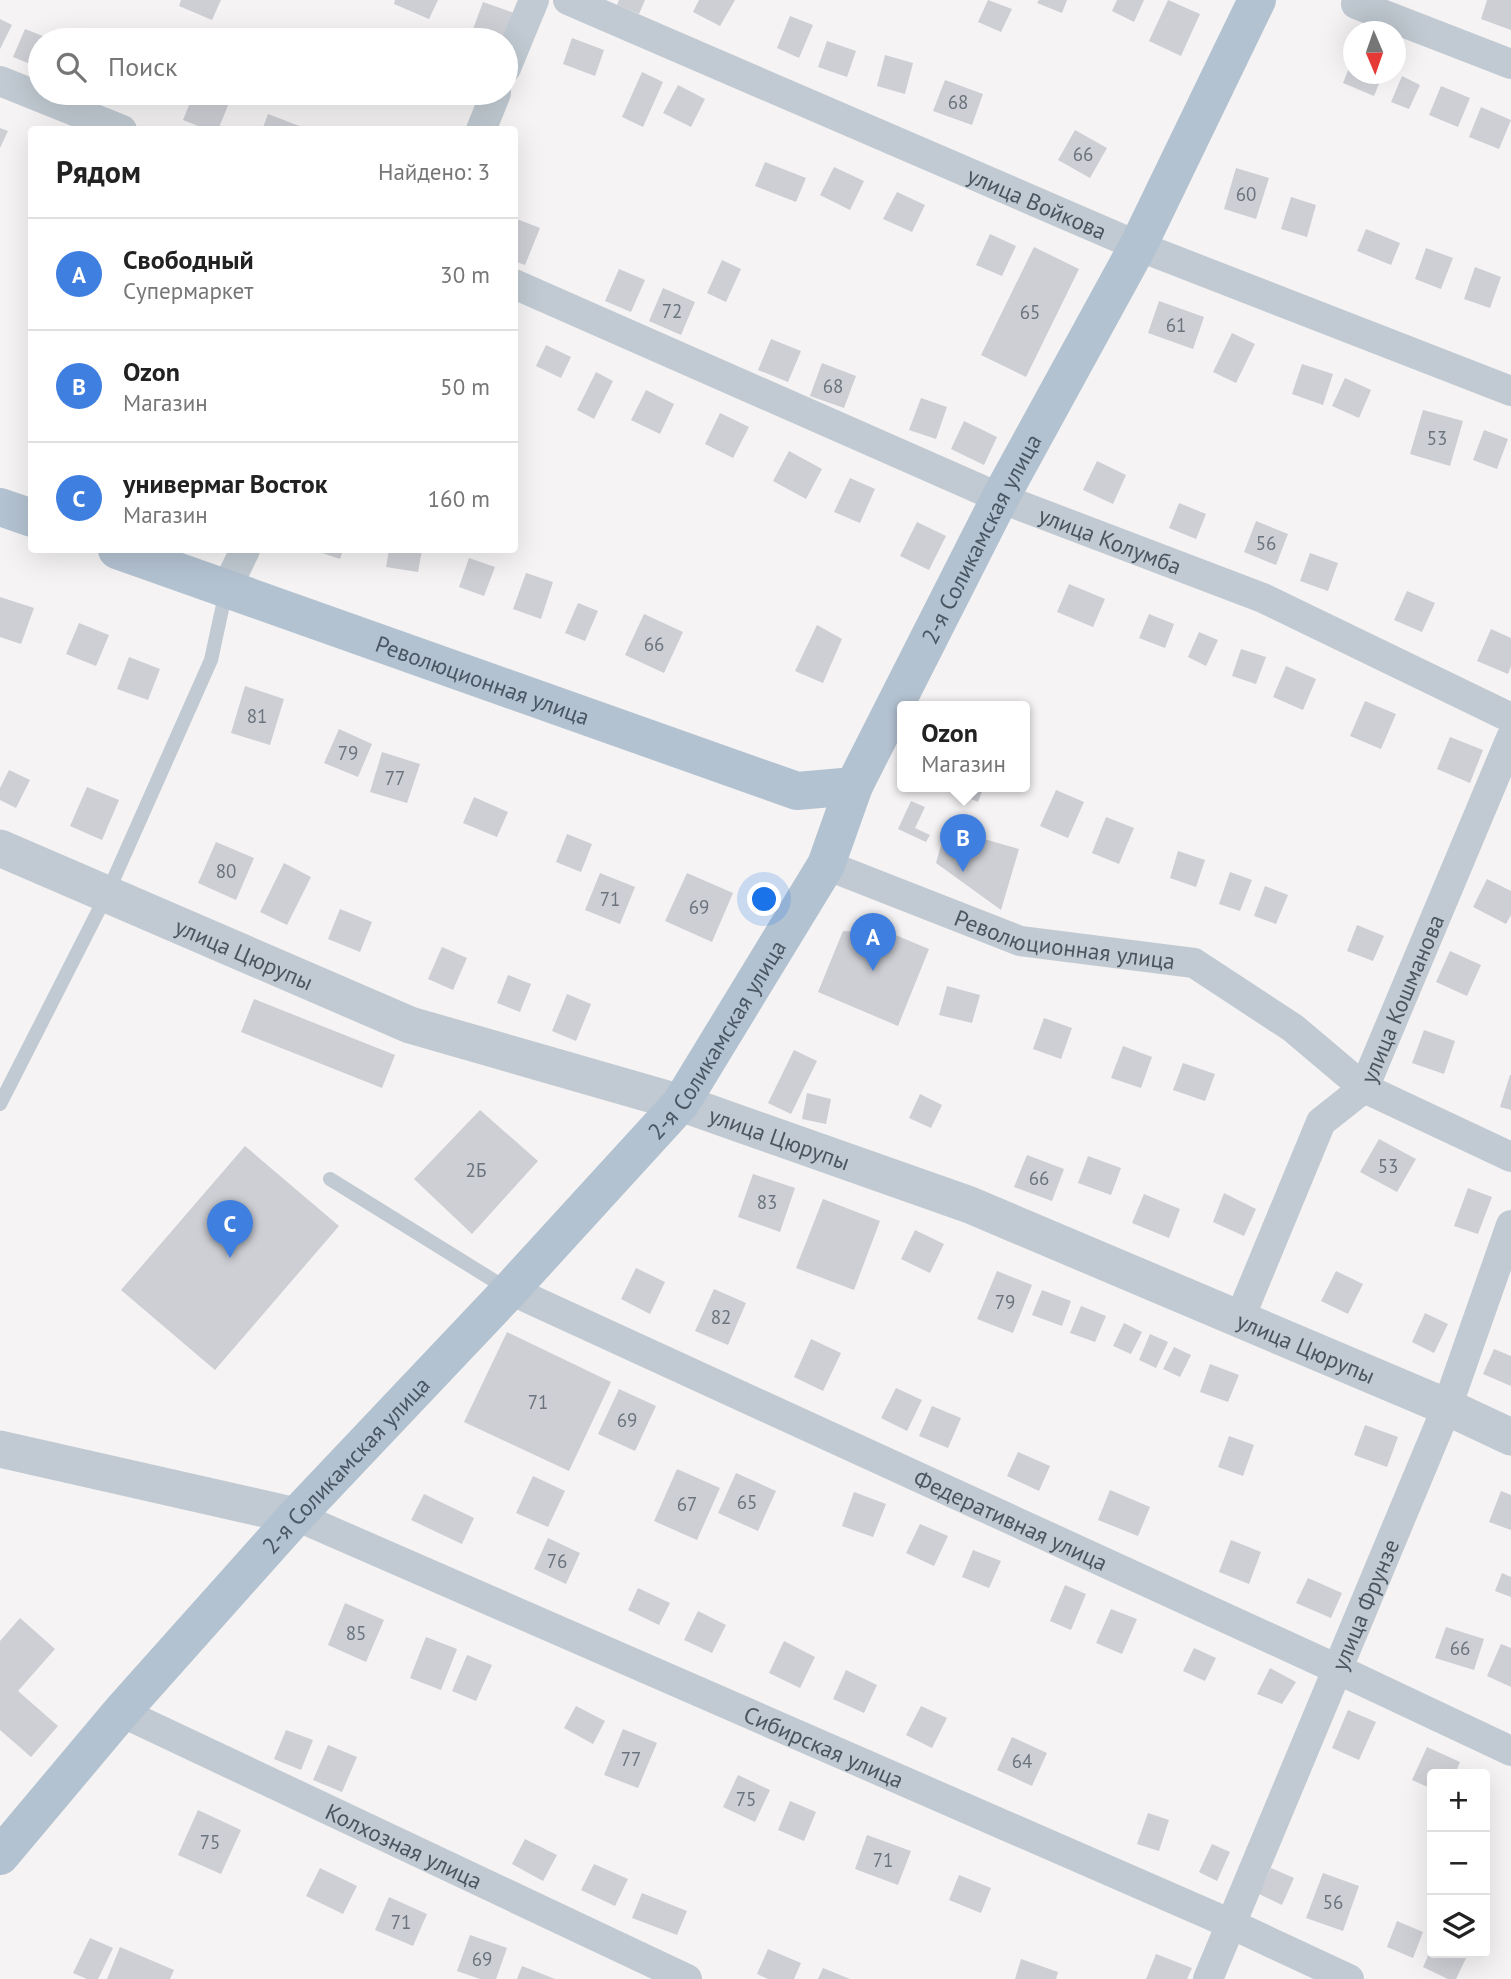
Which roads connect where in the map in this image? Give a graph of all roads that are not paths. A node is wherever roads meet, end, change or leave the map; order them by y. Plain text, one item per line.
1 (534, 0) edge
2 (568, 0) edge
3 (1257, 0) edge
4 (1356, 4) dead end
5 (518, 39) edge
6 (1511, 64) edge
7 (0, 81) edge
8 (28, 92) edge
9 (60, 105) edge
10 (491, 105) edge
11 (112, 126) edge
12 (483, 126) edge
13 (1138, 246) junction
14 (518, 286) edge
15 (1511, 391) edge
16 (1000, 498) junction
17 (0, 507) edge
18 (28, 517) edge
19 (125, 553) edge
20 (244, 553) edge
21 (226, 589) junction
22 (897, 701) edge
23 (897, 701) edge
24 (1511, 718) edge
25 (1511, 738) edge
26 (854, 786) junction
27 (0, 848) edge
28 (826, 865) junction
29 (107, 894) junction
30 (1364, 1088) junction
31 (681, 1103) junction
32 (0, 1104) edge
33 (1511, 1157) edge
34 (330, 1179) dead end
35 (1511, 1225) edge
36 (510, 1290) junction
37 (1239, 1320) junction
38 (1447, 1408) junction
39 (1511, 1437) edge
40 (0, 1449) edge
41 (296, 1516) junction
42 (1337, 1669) junction
43 (121, 1712) junction
44 (1511, 1751) edge
45 (0, 1856) edge
46 (1231, 1924) junction
47 (688, 1979) edge
48 (1209, 1979) edge
49 (1349, 1979) edge

1 - 5 street
2 - 13 street, улица Войкова
3 - 13 main road, 2-я Соликамская улица
4 - 6 street
7 - 8 street
9 - 11 street
10 - 12 street
13 - 15 street, улица Войкова
13 - 16 main road, 2-я Соликамская улица
14 - 16 street, улица Колумба
16 - 23 main road, 2-я Соликамская улица
16 - 24 street, улица Колумба
17 - 18 main road
19 - 21 main road, Революционная улица
20 - 21 street
21 - 26 main road, Революционная улица
21 - 29 lane
22 - 26 main road, 2-я Соликамская улица
25 - 30 street, улица Кошманова
26 - 28 main road, 2-я Соликамская улица
27 - 29 street, улица Цюрупы
28 - 30 street, Революционная улица
28 - 31 main road, 2-я Соликамская улица
29 - 31 street, улица Цюрупы
29 - 32 lane
30 - 33 street, Революционная улица
30 - 37 street, улица Кошманова
31 - 36 main road, 2-я Соликамская улица
31 - 37 street, улица Цюрупы
34 - 36 lane
35 - 38 street, улица Фрунзе
36 - 41 main road, 2-я Соликамская улица
36 - 42 street, Федеративная улица
37 - 38 street, улица Цюрупы
38 - 39 street, улица Цюрупы
38 - 42 street, улица Фрунзе
40 - 41 street
41 - 43 main road, 2-я Соликамская улица
41 - 46 street, Сибирская улица
42 - 44 street, Федеративная улица
42 - 46 street, улица Фрунзе
43 - 45 main road, 2-я Соликамская улица
43 - 47 street, Колхозная улица
46 - 48 street, улица Фрунзе
46 - 49 street, Сибирская улица

